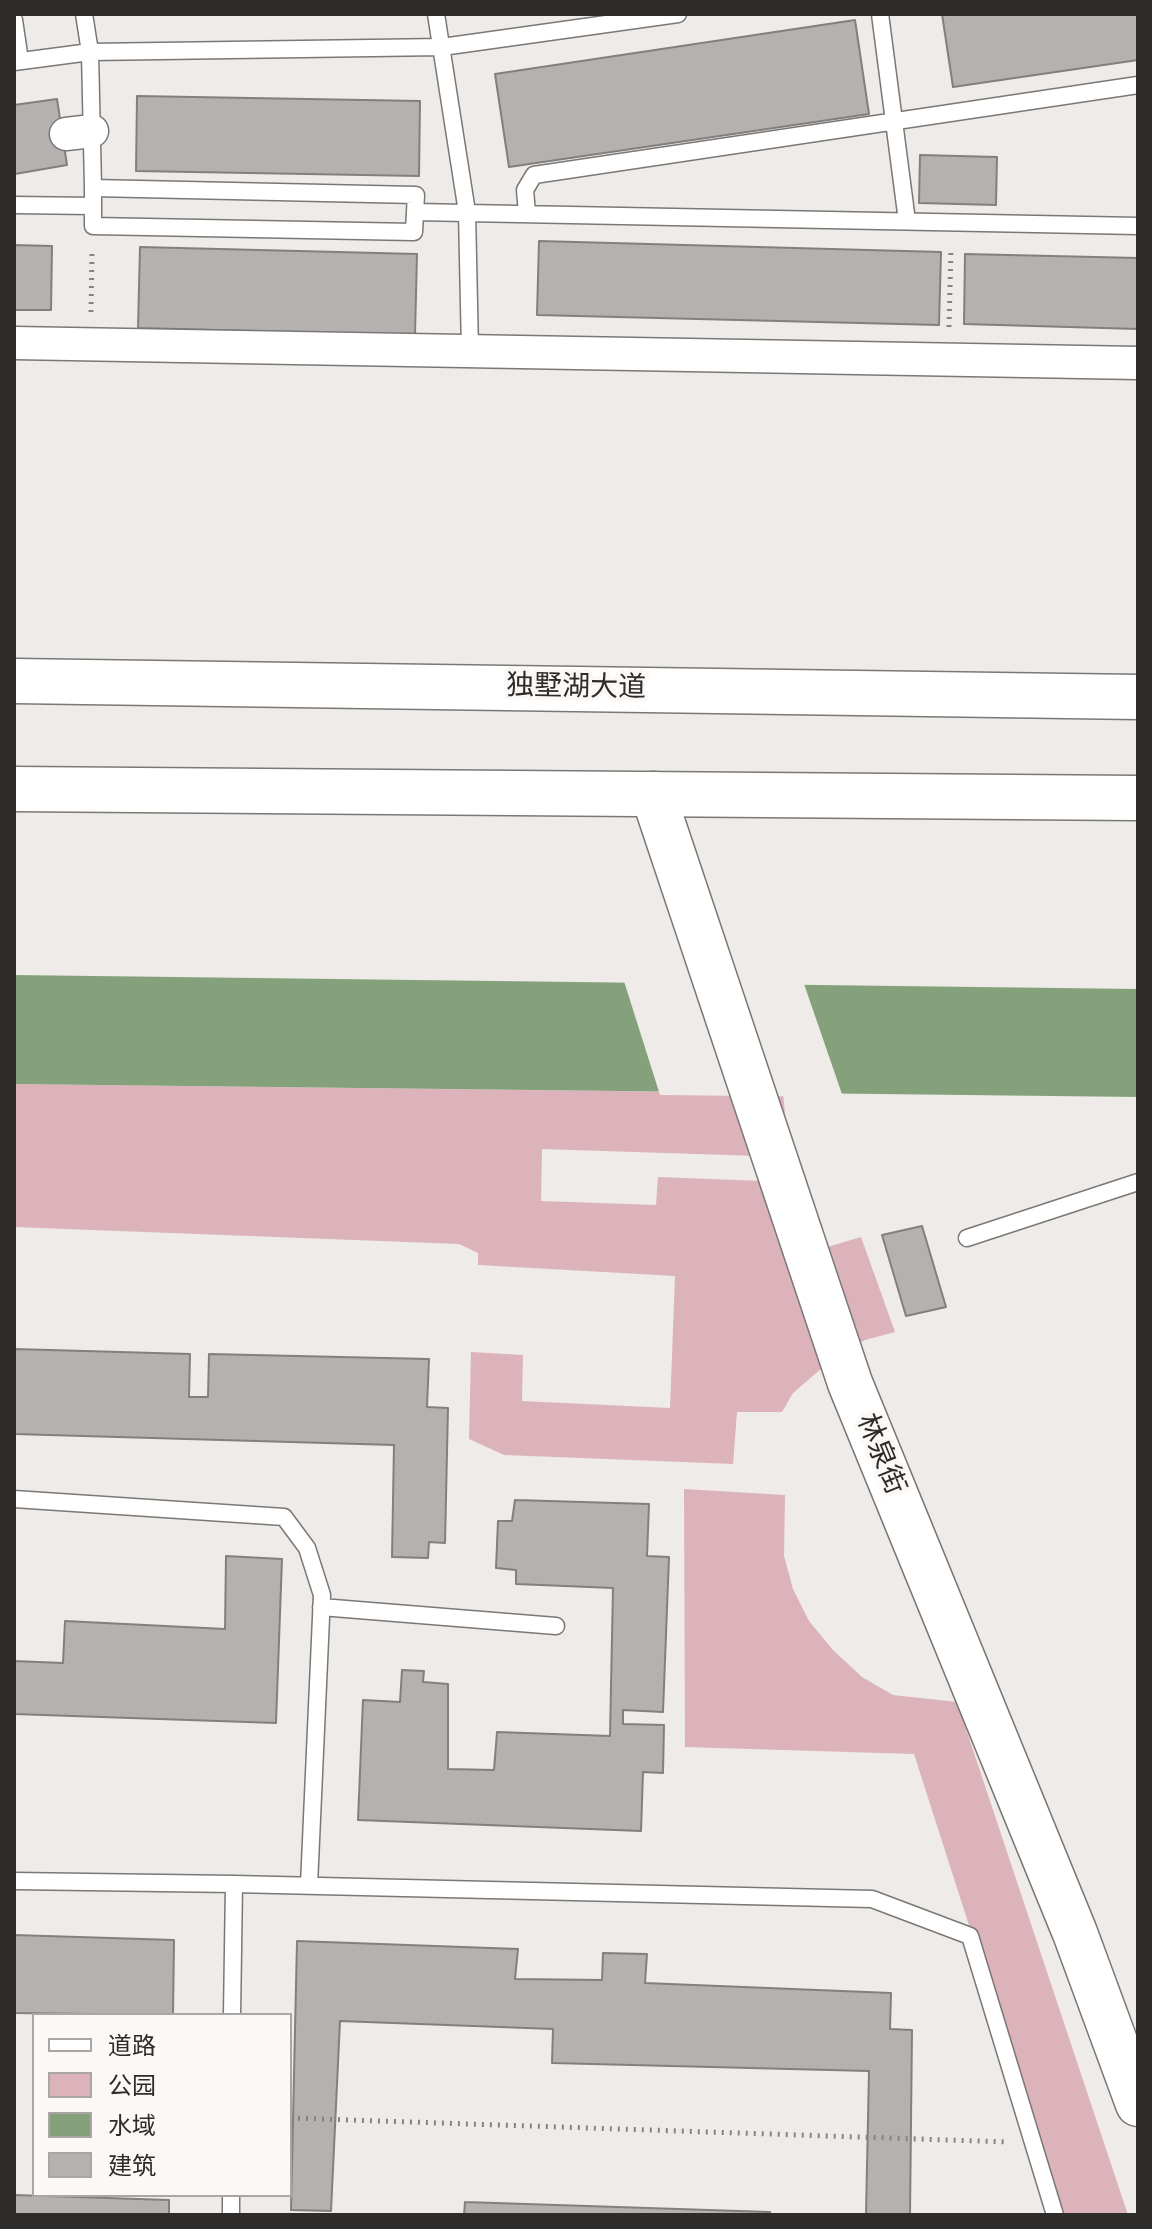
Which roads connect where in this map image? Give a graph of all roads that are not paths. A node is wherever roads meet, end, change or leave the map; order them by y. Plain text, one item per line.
1 (84, 14) edge
2 (436, 14) edge
3 (678, 14) edge
4 (880, 14) edge
5 (14, 20) edge
6 (442, 47) junction
7 (90, 52) junction
8 (17, 61) edge
9 (1138, 85) edge
10 (894, 123) junction
11 (93, 188) junction
12 (14, 205) edge
13 (93, 206) junction
14 (415, 212) junction
15 (467, 212) junction
16 (527, 213) junction
17 (907, 221) junction
18 (1138, 226) edge
19 (14, 343) edge
20 (470, 351) junction
21 (1138, 363) edge
22 (14, 681) edge
23 (1138, 697) edge
24 (14, 789) edge
25 (653, 794) junction
26 (1138, 798) edge
27 (1138, 1182) edge
28 (967, 1238) dead end
29 (14, 1499) edge
30 (321, 1607) junction
31 (556, 1626) dead end
32 (14, 1881) edge
33 (234, 1884) junction
34 (309, 1885) junction
35 (232, 2013) edge
36 (1138, 2104) edge
37 (1055, 2215) edge

1 - 7 lane
2 - 6 lane
3 - 6 lane
4 - 10 lane
5 - 8 lane
6 - 7 lane
6 - 15 lane
7 - 8 lane
7 - 11 lane
9 - 10 lane
10 - 16 lane
10 - 17 lane
11 - 13 lane
11 - 14 lane
12 - 13 lane
13 - 14 lane
14 - 15 lane
15 - 16 lane
15 - 20 lane
16 - 17 lane
17 - 18 lane
19 - 20 street
20 - 21 street
22 - 23 main road, 独墅湖大道
24 - 25 main road
25 - 26 main road
25 - 36 main road, 林泉街
27 - 28 lane
29 - 30 lane
30 - 31 lane
30 - 34 lane
32 - 33 lane
33 - 34 lane
33 - 35 lane
34 - 37 lane

